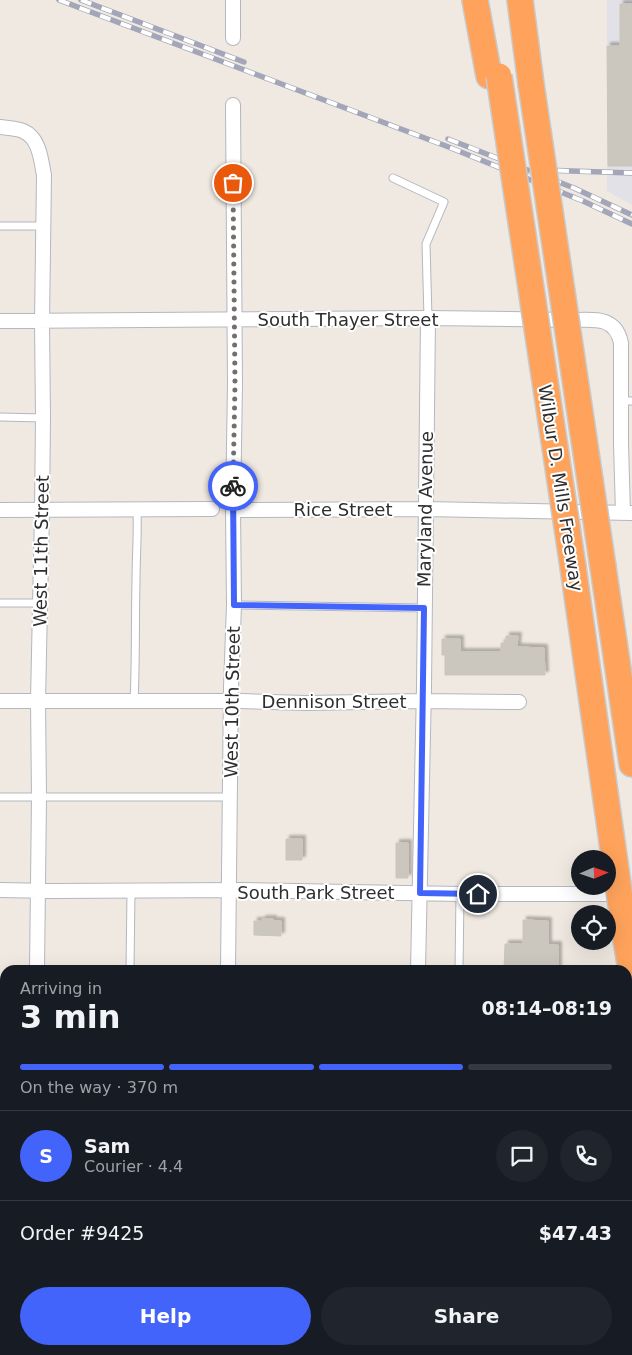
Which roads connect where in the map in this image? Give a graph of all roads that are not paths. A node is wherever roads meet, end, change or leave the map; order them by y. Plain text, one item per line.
1 (234, 0) edge
2 (475, 0) edge
3 (489, 0) edge
4 (520, 0) edge
5 (526, 0) edge
6 (233, 38) dead end
7 (525, 41) junction
8 (494, 76) junction
9 (233, 105) dead end
10 (0, 127) edge
11 (393, 178) dead end
12 (0, 226) edge
13 (43, 226) junction
14 (428, 318) junction
15 (234, 320) junction
16 (0, 321) edge
17 (42, 321) junction
18 (627, 401) edge
19 (0, 417) edge
20 (43, 418) junction
21 (137, 509) junction
22 (212, 509) dead end
23 (426, 509) junction
24 (0, 510) edge
25 (42, 510) junction
26 (233, 510) junction
27 (627, 513) edge
28 (0, 603) edge
29 (40, 603) junction
30 (234, 605) junction
31 (424, 608) junction
32 (38, 701) junction
33 (231, 701) junction
34 (423, 701) junction
35 (0, 702) edge
36 (134, 702) junction
37 (519, 702) dead end
38 (632, 764) edge
39 (0, 797) edge
40 (39, 797) junction
41 (230, 797) junction
42 (0, 890) edge
43 (38, 891) junction
44 (131, 891) junction
45 (229, 891) junction
46 (420, 893) junction
47 (460, 894) junction
48 (632, 894) edge
49 (37, 965) edge
50 (130, 965) edge
51 (228, 965) edge
52 (418, 965) edge
53 (459, 965) edge
54 (630, 965) edge

1 - 6 street
2 - 8 highway
3 - 8 highway
4 - 7 highway, Wilbur D. Mills Freeway
5 - 7 highway
7 - 38 highway, Wilbur D. Mills Freeway, bridge
8 - 54 highway, Wilbur D. Mills Freeway, bridge
9 - 15 street, West 10th Street
10 - 13 street, West 11th Street
11 - 14 lane
12 - 13 lane
13 - 17 street, West 11th Street
14 - 15 street, South Thayer Street
14 - 18 street, South Thayer Street
14 - 23 street, Maryland Avenue
15 - 17 street, South Thayer Street
15 - 26 street, West 10th Street
16 - 17 street, South Thayer Street
17 - 20 street, West 11th Street
18 - 27 street
19 - 20 lane
20 - 25 street, West 11th Street
21 - 22 street
21 - 25 street
21 - 36 lane
23 - 26 street, Rice Street
23 - 27 street, Rice Street
23 - 31 street, Maryland Avenue
24 - 25 street
25 - 29 street, West 11th Street
26 - 30 street, West 10th Street
28 - 29 lane
29 - 32 street, West 11th Street
30 - 31 lane
30 - 33 street, West 10th Street
31 - 34 street, Maryland Avenue
32 - 35 street, Dennison Street
32 - 36 street, Dennison Street
32 - 40 street, West 11th Street
33 - 34 street, Dennison Street
33 - 36 street, Dennison Street
33 - 41 street, West 10th Street
34 - 37 street, Dennison Street
34 - 46 street, Maryland Avenue
39 - 40 lane
40 - 41 lane
40 - 43 street, West 11th Street
41 - 45 street, West 10th Street
42 - 43 street, South Park Street
43 - 44 street, South Park Street
43 - 49 street, West 11th Street
44 - 45 street, South Park Street
44 - 50 lane
45 - 46 street, South Park Street
45 - 51 street, West 10th Street
46 - 47 street, South Park Street
46 - 52 street, Maryland Avenue
47 - 48 street, South Park Street
47 - 53 lane

